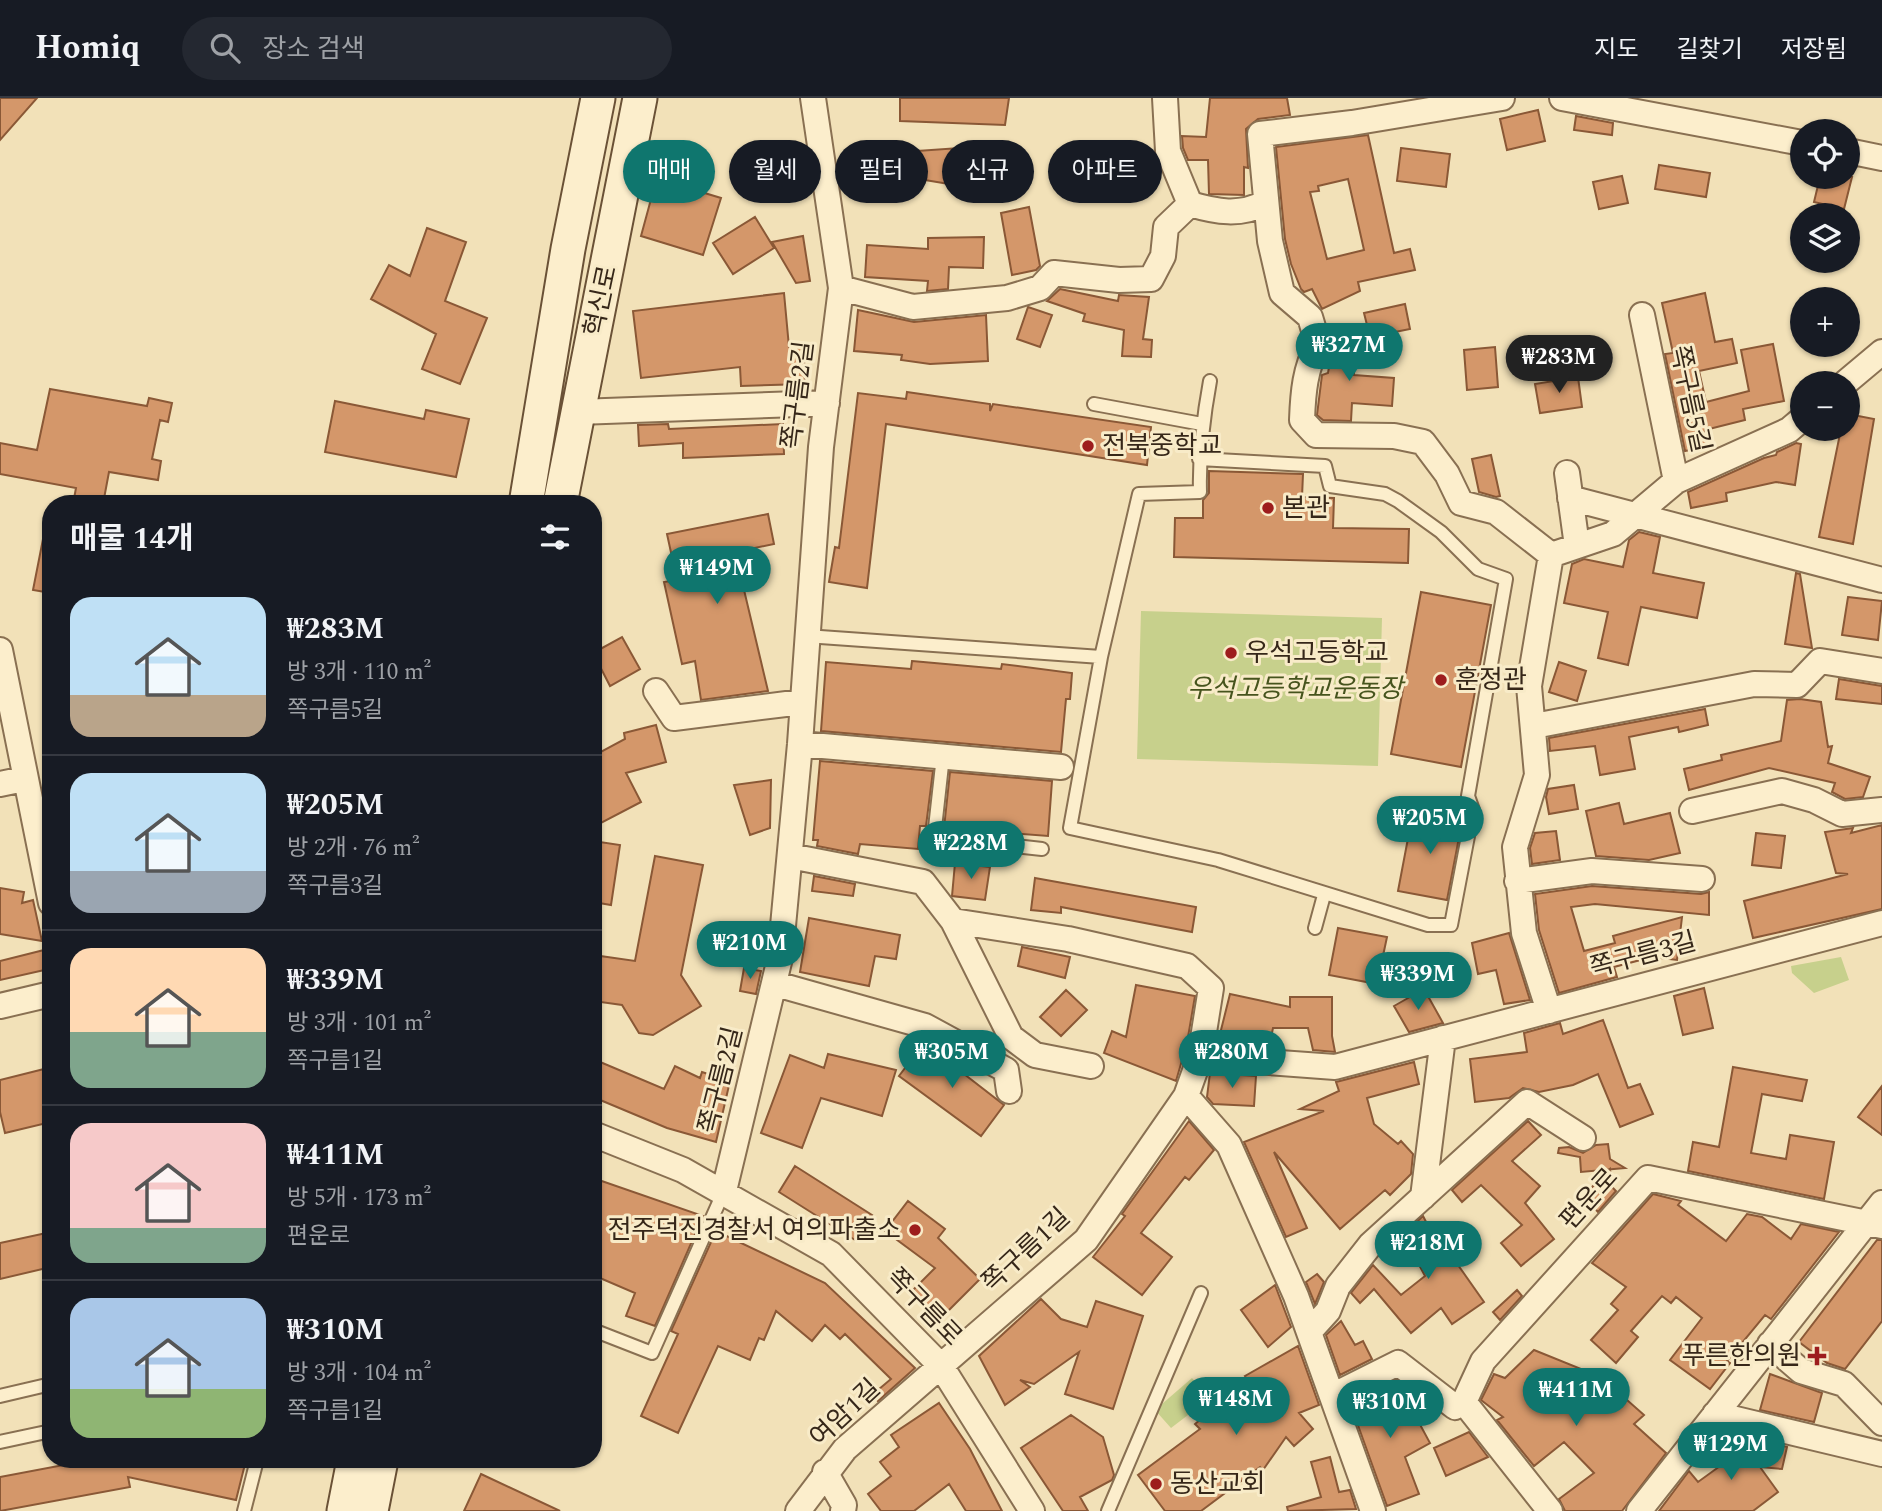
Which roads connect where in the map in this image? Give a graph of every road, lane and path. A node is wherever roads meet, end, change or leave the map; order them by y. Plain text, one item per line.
1 (598, 98) edge
2 (640, 98) edge
3 (813, 98) edge
4 (1165, 98) edge
5 (1502, 98) edge
6 (1562, 98) edge
7 (1610, 102) edge
8 (1790, 140) edge
9 (1860, 153) edge
10 (1882, 158) edge
11 (1265, 203) junction
12 (1190, 204) junction
13 (841, 288) junction
14 (1642, 315) dead end
15 (1882, 352) edge
16 (1859, 371) edge
17 (1210, 382) dead end
18 (827, 403) junction
19 (1094, 404) dead end
20 (578, 412) junction
21 (1202, 424) junction
22 (1790, 429) edge
23 (1199, 458) junction
24 (1567, 473) dead end
25 (1676, 481) junction
26 (527, 495) edge
27 (562, 495) edge
28 (1570, 498) junction
29 (1636, 515) junction
30 (1577, 546) junction
31 (1552, 555) junction
32 (1882, 580) edge
33 (806, 636) junction
34 (0, 650) edge
35 (1101, 657) junction
36 (1882, 671) edge
37 (656, 691) dead end
38 (802, 702) junction
39 (1534, 726) junction
40 (800, 744) junction
41 (943, 756) junction
42 (1061, 767) dead end
43 (24, 779) junction
44 (0, 784) edge
45 (1882, 810) edge
46 (1692, 811) dead end
47 (1042, 849) dead end
48 (790, 856) junction
49 (42, 862) edge
50 (1702, 879) dead end
51 (1517, 881) junction
52 (1324, 895) junction
53 (953, 921) junction
54 (1882, 923) edge
55 (1315, 928) dead end
56 (721, 944) dead end
57 (780, 958) junction
58 (776, 984) junction
59 (42, 997) edge
60 (0, 1006) edge
61 (1549, 1011) junction
62 (1443, 1038) junction
63 (1200, 1057) junction
64 (1091, 1066) dead end
65 (1009, 1091) dead end
66 (1186, 1096) junction
67 (602, 1138) edge
68 (1583, 1138) dead end
69 (724, 1191) junction
70 (1423, 1197) junction
71 (1882, 1202) edge
72 (1875, 1224) edge
73 (1201, 1293) dead end
74 (1309, 1332) junction
75 (602, 1334) edge
76 (1770, 1344) junction
77 (941, 1366) junction
78 (42, 1386) edge
79 (0, 1396) edge
80 (1332, 1396) junction
81 (1464, 1402) junction
82 (1715, 1414) junction
83 (1882, 1423) edge
84 (42, 1432) edge
85 (0, 1442) edge
86 (1882, 1454) edge
87 (255, 1468) edge
88 (352, 1468) edge
89 (379, 1468) edge
90 (825, 1472) junction
91 (244, 1511) edge
92 (344, 1511) edge
93 (371, 1511) edge
94 (798, 1511) edge
95 (843, 1511) edge
96 (1032, 1511) edge
97 (1108, 1511) edge
98 (1373, 1511) edge
99 (1550, 1511) edge
100 (1639, 1511) edge

1 - 26 street, 혁신로
2 - 20 street, 혁신로
3 - 13 street, 쪽구름2길
4 - 12 street
5 - 11 street
6 - 7 street
7 - 8 street
9 - 10 street
11 - 12 street
11 - 31 street
12 - 13 street
13 - 18 street, 쪽구름2길
14 - 25 street, 쪽구름5길
15 - 16 street
17 - 21 lane
18 - 20 street
18 - 33 street, 쪽구름2길
19 - 21 lane
20 - 27 street, 혁신로
21 - 23 lane
22 - 25 street, 쪽구름5길
23 - 35 lane
23 - 52 lane
24 - 28 street
25 - 29 street
28 - 29 street
28 - 30 street
29 - 30 street
29 - 32 street
30 - 31 street
31 - 39 street
33 - 35 lane
33 - 38 street, 쪽구름2길
34 - 43 street
35 - 52 lane
36 - 39 street
37 - 38 street
38 - 40 street, 쪽구름2길
39 - 51 street
40 - 41 street
40 - 48 street, 쪽구름2길
41 - 42 street
41 - 47 lane
43 - 44 street
43 - 49 street
45 - 46 street
48 - 53 street
48 - 57 street, 쪽구름2길
50 - 51 street
51 - 61 street
52 - 55 lane
53 - 63 street
53 - 64 street
54 - 61 street, 쪽구름3길
56 - 57 lane
57 - 58 street, 쪽구름2길
58 - 65 street
58 - 69 street, 쪽구름2길
59 - 60 street
61 - 62 street
62 - 63 street
62 - 70 street
63 - 66 street, 쪽구름1길
66 - 74 street
66 - 77 street, 쪽구름1길
67 - 69 street, 쪽구름로
68 - 70 street
69 - 75 lane
69 - 77 street, 쪽구름로
70 - 74 street
71 - 72 street
72 - 76 street
72 - 81 street, 편운로
73 - 97 lane
74 - 80 street
76 - 82 street
76 - 83 street
77 - 90 street, 여암1길
77 - 96 street, 쪽구름로
78 - 79 lane
80 - 81 street
80 - 98 street
81 - 99 street
82 - 86 street
82 - 100 street
84 - 85 lane
87 - 91 lane
88 - 92 street
89 - 93 street
90 - 94 street, 여암1길
90 - 95 street

